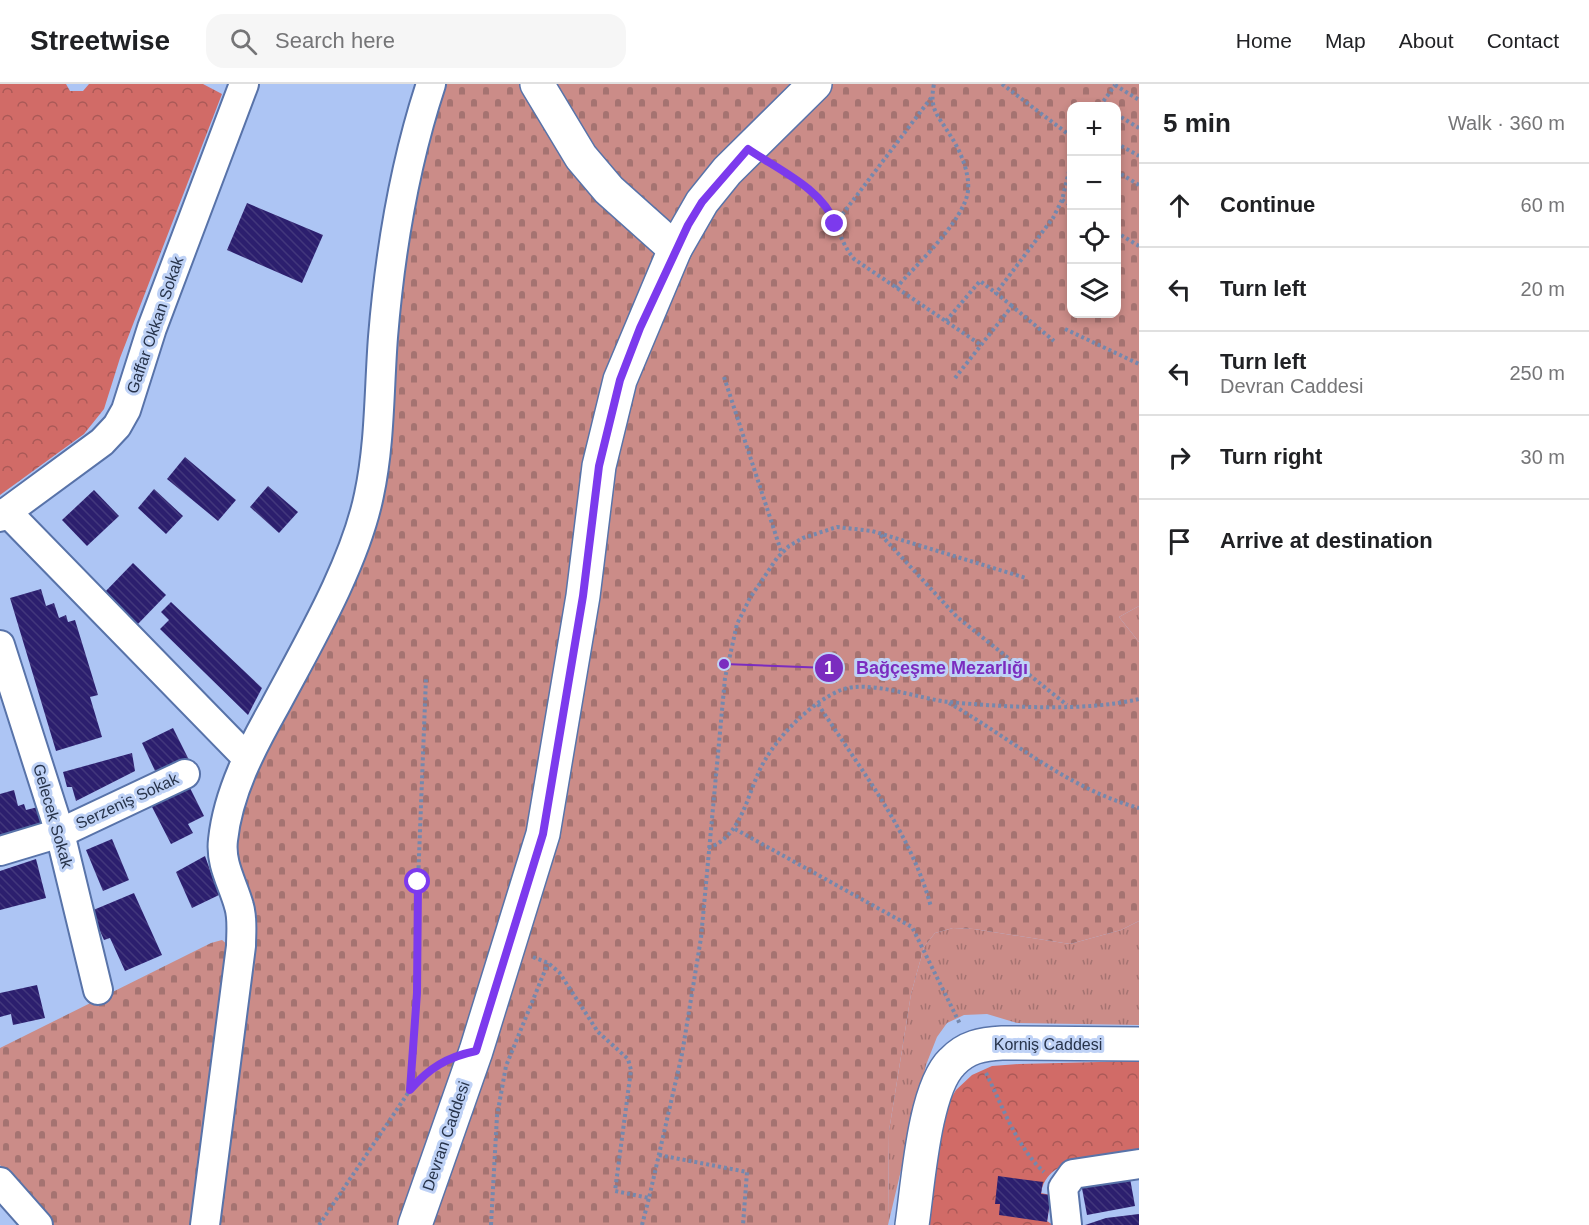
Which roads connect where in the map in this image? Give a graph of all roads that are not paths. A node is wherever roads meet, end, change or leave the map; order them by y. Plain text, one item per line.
1 (244, 84) edge
2 (431, 84) edge
3 (537, 84) edge
4 (816, 84) edge
5 (675, 249) junction
6 (4, 515) edge
7 (0, 645) edge
8 (247, 758) junction
9 (185, 774) dead end
10 (60, 833) junction
11 (0, 851) edge
12 (98, 990) dead end
13 (1139, 1044) edge
14 (1139, 1164) edge
15 (0, 1182) edge
16 (38, 1225) edge
17 (205, 1225) edge
18 (415, 1225) edge
19 (912, 1225) edge
20 (1067, 1225) edge

1 - 6 street, Gaffar Okkan Sokak
2 - 8 street
3 - 5 main road
4 - 5 main road, Devran Caddesi
5 - 18 main road, Devran Caddesi
6 - 8 street
7 - 10 street, Gelecek Sokak
8 - 17 street
9 - 10 street, Serzeniş Sokak
10 - 11 street, Serzeniş Sokak
10 - 12 street, Gelecek Sokak
13 - 19 main road, Korniş Caddesi
14 - 20 street
15 - 16 street

